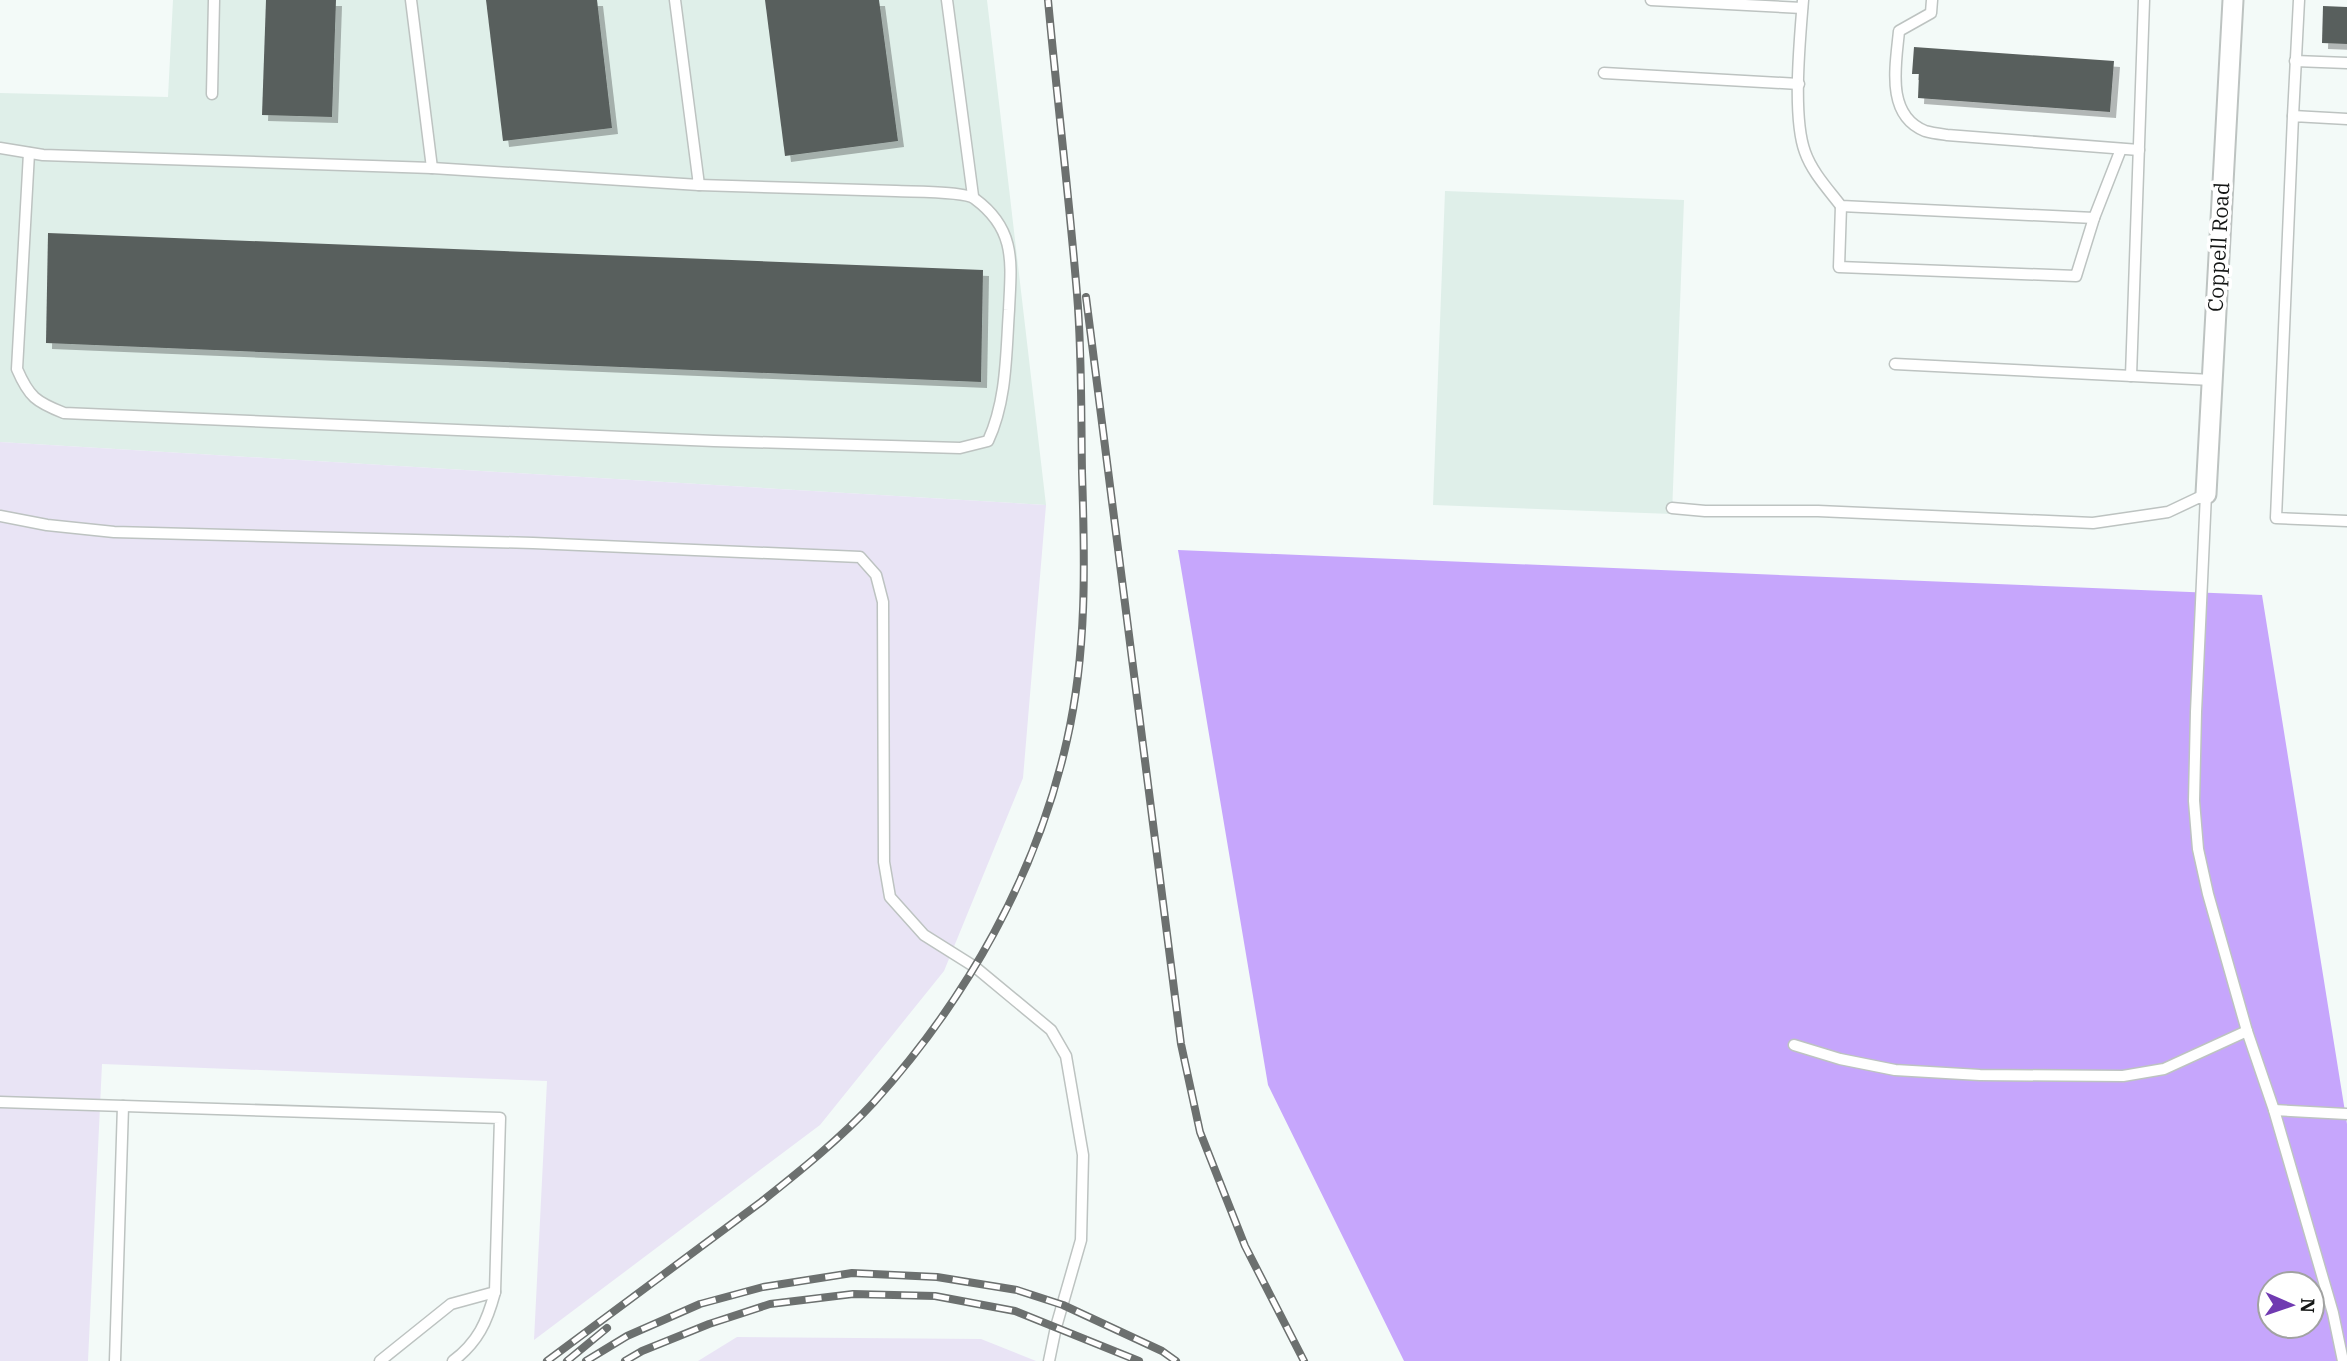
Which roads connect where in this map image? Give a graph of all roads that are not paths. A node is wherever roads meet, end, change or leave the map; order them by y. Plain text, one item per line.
1 (214, 0) edge
2 (411, 0) edge
3 (675, 0) edge
4 (947, 0) edge
5 (1651, 0) edge
6 (1932, 0) edge
7 (2144, 0) edge
8 (2232, 0) edge
9 (2299, 0) edge
10 (1802, 4) edge
11 (2295, 61) junction
12 (2347, 63) edge
13 (1604, 73) dead end
14 (1799, 84) junction
15 (212, 93) dead end
16 (2293, 116) junction
17 (2347, 119) edge
18 (0, 148) edge
19 (2121, 149) junction
20 (2139, 150) junction
21 (29, 153) junction
22 (432, 168) junction
23 (699, 185) junction
24 (973, 196) junction
25 (1841, 206) junction
26 (2094, 218) junction
27 (1895, 364) dead end
28 (2131, 376) junction
29 (2212, 380) junction
30 (2206, 494) junction
31 (1672, 508) dead end
32 (0, 516) edge
33 (2347, 521) edge
34 (2247, 1031) junction
35 (1794, 1045) dead end
36 (0, 1102) edge
37 (123, 1106) junction
38 (2274, 1110) junction
39 (2347, 1114) edge
40 (495, 1292) junction
41 (115, 1361) edge
42 (380, 1361) edge
43 (453, 1361) edge
44 (1049, 1361) edge
45 (2343, 1361) edge

1 - 15 lane
2 - 22 lane
3 - 23 lane
4 - 24 lane
5 - 10 lane
6 - 19 lane
7 - 20 lane
8 - 29 street, Coppell Road
9 - 11 lane
10 - 14 lane
11 - 12 lane
11 - 16 lane
13 - 14 lane
14 - 25 lane
16 - 17 lane
16 - 33 lane
18 - 21 lane
19 - 20 lane
19 - 26 lane
20 - 28 lane
21 - 22 lane
21 - 24 lane
22 - 23 lane
23 - 24 lane
25 - 26 lane
25 - 26 lane
27 - 28 lane
28 - 29 lane
29 - 30 street, Coppell Road
30 - 31 lane
30 - 34 lane
32 - 44 lane
34 - 35 lane
34 - 38 lane
36 - 37 lane
37 - 40 lane
37 - 41 lane
38 - 39 lane
38 - 45 lane
40 - 42 lane
40 - 43 lane

